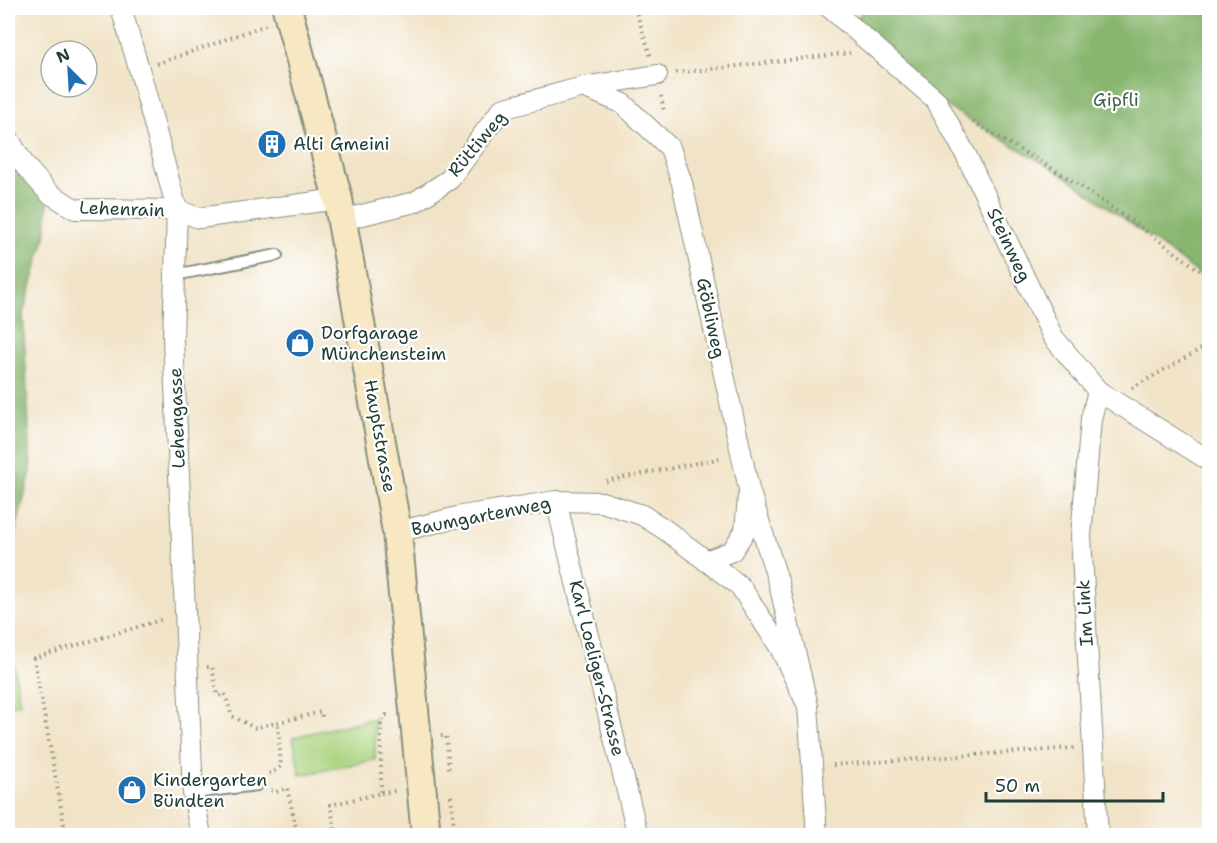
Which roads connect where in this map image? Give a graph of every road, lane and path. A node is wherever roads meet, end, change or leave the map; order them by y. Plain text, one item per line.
1 (121, 8) edge
2 (830, 8) edge
3 (288, 12) edge
4 (878, 49) junction
5 (140, 70) junction
6 (657, 75) joint
7 (583, 87) junction
8 (964, 116) dead end
9 (8, 138) edge
10 (340, 209) junction
11 (177, 210) junction
12 (277, 255) dead end
13 (175, 275) junction
14 (1209, 278) edge
15 (1209, 344) edge
16 (1106, 396) junction
17 (742, 454) junction
18 (1209, 461) edge
19 (602, 482) dead end
20 (749, 489) junction
21 (556, 501) junction
22 (397, 532) junction
23 (706, 561) junction
24 (185, 612) junction
25 (188, 668) junction
26 (808, 706) junction
27 (414, 711) junction
28 (323, 720) dead end
29 (278, 723) junction
30 (1093, 747) junction
31 (831, 765) dead end
32 (256, 784) junction
33 (396, 791) dead end
34 (193, 793) junction
35 (381, 793) junction
36 (451, 796) dead end
37 (54, 836) edge
38 (201, 836) edge
39 (298, 836) edge
40 (306, 836) edge
41 (426, 836) edge
42 (455, 836) edge
43 (638, 836) edge
44 (817, 836) edge
45 (1098, 836) edge

1 - 5 street, Lehengasse
2 - 4 street, Steinweg
3 - 5 path
3 - 10 main road, Hauptstrasse
4 - 6 path
4 - 16 street, Steinweg
5 - 11 street, Lehengasse
6 - 7 street, Rüttiweg
7 - 10 street, Rüttiweg
7 - 17 street, Göbliweg
8 - 14 path
9 - 11 street, Lehenrain
10 - 11 street, Lehenrain
10 - 22 main road, Hauptstrasse
11 - 13 street, Lehengasse
12 - 13 lane
13 - 24 street, Lehengasse
15 - 16 path
16 - 18 street, Steinweg
16 - 30 street, Im Link
17 - 19 path
17 - 20 street, Göbliweg
20 - 23 street, Göbliweg
20 - 26 street, Göbliweg
21 - 22 street, Baumgartenweg
21 - 23 street, Baumgartenweg
21 - 43 street, Karl Loeliger-Strasse
22 - 27 main road, Hauptstrasse
23 - 26 street, Baumgartenweg
24 - 25 street, Lehengasse
24 - 37 path
25 - 29 path
25 - 34 street, Lehengasse
26 - 44 street, Baumgartenweg
27 - 35 path
27 - 41 main road, Hauptstrasse
28 - 29 path
29 - 32 path
30 - 31 path
30 - 45 street, Im Link
32 - 34 lane
32 - 39 path
33 - 35 path
34 - 38 street, Lehengasse
35 - 40 path
36 - 42 path

